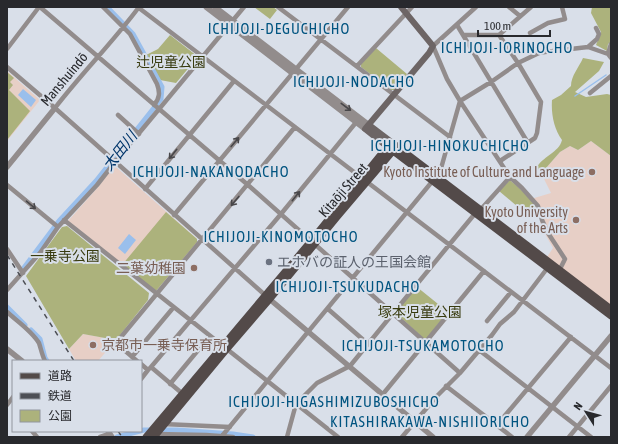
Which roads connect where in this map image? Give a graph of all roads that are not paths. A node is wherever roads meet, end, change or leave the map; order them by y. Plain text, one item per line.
1 (40, 7) edge
2 (104, 7) edge
3 (139, 7) edge
4 (206, 7) edge
5 (215, 7) edge
6 (244, 7) edge
7 (278, 7) edge
8 (287, 7) edge
9 (348, 7) edge
10 (401, 7) edge
11 (412, 7) edge
12 (476, 7) edge
13 (510, 7) edge
14 (531, 7) edge
15 (562, 7) edge
16 (283, 11) junction
17 (407, 13) junction
18 (520, 16) junction
19 (231, 22) junction
20 (457, 25) junction
21 (125, 26) junction
22 (596, 28) dead end
23 (530, 33) dead end
24 (463, 34) junction
25 (499, 35) junction
26 (321, 40) junction
27 (611, 44) edge
28 (433, 46) junction
29 (588, 47) junction
30 (7, 49) edge
31 (202, 56) junction
32 (609, 56) edge
33 (98, 57) junction
34 (518, 63) junction
35 (357, 66) junction
36 (7, 67) edge
37 (294, 72) junction
38 (611, 76) edge
39 (234, 81) junction
40 (491, 82) junction
41 (590, 93) dead end
42 (394, 94) junction
43 (460, 101) junction
44 (266, 106) junction
45 (156, 107) junction
46 (55, 108) junction
47 (118, 115) dead end
48 (358, 120) junction
49 (295, 127) junction
50 (367, 127) junction
51 (137, 132) junction
52 (189, 135) junction
53 (450, 137) junction
54 (528, 143) junction
55 (392, 147) junction
56 (330, 154) junction
57 (113, 160) junction
58 (500, 160) junction
59 (220, 161) junction
60 (7, 167) edge
61 (510, 177) junction
62 (435, 178) junction
63 (365, 180) junction
64 (7, 185) edge
65 (248, 185) junction
66 (145, 189) junction
67 (478, 211) junction
68 (407, 213) junction
69 (281, 214) junction
70 (174, 215) junction
71 (64, 220) junction
72 (57, 226) junction
73 (202, 240) junction
74 (312, 242) junction
75 (449, 244) junction
76 (7, 249) edge
77 (550, 266) junction
78 (235, 268) junction
79 (22, 271) junction
80 (484, 271) junction
81 (558, 272) junction
82 (353, 278) junction
83 (7, 290) edge
84 (511, 292) junction
85 (156, 294) junction
86 (267, 297) junction
87 (523, 301) junction
88 (173, 308) junction
89 (328, 309) junction
90 (611, 309) edge
91 (7, 312) edge
92 (392, 313) junction
93 (611, 316) edge
94 (487, 321) dead end
95 (191, 322) junction
96 (308, 332) junction
97 (209, 336) junction
98 (611, 336) edge
99 (571, 338) junction
100 (426, 343) junction
101 (368, 344) junction
102 (224, 348) junction
103 (7, 350) edge
104 (479, 350) junction
105 (132, 356) junction
106 (594, 356) junction
107 (21, 360) edge
108 (44, 360) edge
109 (136, 360) edge
110 (142, 365) edge
111 (350, 366) junction
112 (611, 368) edge
113 (150, 369) junction
114 (460, 373) junction
115 (142, 378) edge
116 (267, 382) junction
117 (170, 384) junction
118 (446, 386) junction
119 (611, 386) edge
120 (528, 388) junction
121 (383, 394) junction
122 (184, 396) junction
123 (296, 404) junction
124 (552, 407) junction
125 (415, 422) junction
126 (497, 425) junction
127 (578, 427) junction
128 (155, 431) edge
129 (226, 432) edge
130 (110, 434) edge
131 (205, 436) edge
132 (100, 437) edge
133 (233, 437) edge
134 (287, 437) edge
135 (338, 437) edge
136 (402, 437) edge
137 (433, 437) edge
138 (512, 437) edge
139 (527, 437) edge
140 (569, 437) edge
141 (591, 437) edge

1 - 30 street
1 - 33 street
2 - 21 street
3 - 21 street, Manshuindō
3 - 31 street
4 - 19 street
5 - 19 street
6 - 19 street
7 - 16 street
8 - 16 street
9 - 26 street
10 - 17 main road
11 - 17 street
12 - 20 street
13 - 18 street
14 - 18 street
15 - 23 street
16 - 26 street
17 - 28 main road
17 - 35 street
18 - 25 street
19 - 31 street
19 - 37 street
20 - 24 street
20 - 28 street
21 - 33 street, Manshuindō
21 - 45 street
22 - 29 street
24 - 25 street
24 - 40 street
25 - 34 street
26 - 35 street
26 - 37 street
27 - 32 street
28 - 42 main road
28 - 43 street
29 - 32 street
29 - 34 street
31 - 39 street
31 - 45 street
33 - 45 street
33 - 46 street, Manshuindō
34 - 40 street
34 - 54 street
35 - 42 street
36 - 46 street
37 - 44 street
37 - 48 street
38 - 41 street
39 - 44 street
39 - 52 street
40 - 43 street
40 - 54 street
42 - 50 main road
42 - 53 street
43 - 53 street
43 - 58 street
44 - 49 street
59 -> 44 street
45 - 51 street
45 - 52 street
46 - 57 street
46 - 60 street, Manshuindō
47 - 51 street
48 - 50 street
48 - 56 street
49 - 56 street
49 - 65 street
50 - 55 main road
51 - 57 street
52 - 59 street
52 -> 66 street
53 - 62 street
54 - 58 street
55 - 62 main road
55 - 63 main road, Kitaōji Street
56 - 63 street
69 -> 56 street
57 - 66 street
57 - 71 street
58 - 61 street
59 - 65 street
59 - 70 street
61 - 67 street
61 - 81 street
62 - 67 main road
62 - 68 street
63 - 68 street
63 - 74 main road, Kitaōji Street
64 -> 72 street
65 - 69 street
65 -> 73 street
66 - 70 street
67 - 75 street
67 - 77 main road
68 - 75 street
68 - 82 street
69 - 74 street
69 - 78 street
70 - 73 street
71 - 72 street
71 - 85 street
72 - 79 street
73 - 78 street
73 - 85 street
74 - 82 street
74 - 86 main road, Kitaōji Street
75 - 80 street
75 - 92 street
76 - 79 street
77 - 81 main road
77 - 87 street
78 - 86 street
78 - 95 street
79 - 83 street
80 - 84 street
80 - 100 street
81 - 90 main road
81 - 93 main road
82 - 89 street
82 - 92 street
84 - 87 street
84 - 94 street
85 - 88 street
85 - 105 street
86 - 96 street
86 - 102 main road, Kitaōji Street
87 - 99 street
87 - 104 street
88 - 95 street
88 - 105 street
89 - 96 street
89 - 101 street
91 - 108 street
92 - 100 street
92 - 101 street
95 - 97 street
95 - 113 street
96 - 111 street
96 - 116 street
97 - 102 street
97 - 117 street
98 - 106 street
99 - 106 street
99 - 120 street
100 - 114 street
100 - 121 street
101 - 111 street
102 - 116 street
102 - 122 main road, Kitaōji Street
103 - 107 street
104 - 114 street
104 - 120 street
105 - 109 street
106 - 112 street
106 - 124 street
110 - 113 street
111 - 121 street
111 - 123 street
113 - 115 street
113 - 117 street
114 - 118 street
116 - 123 street
116 - 129 street
117 - 122 street
118 - 125 street
118 - 126 street
119 - 127 street
120 - 124 street
120 - 126 street
121 - 125 street
122 - 128 main road, Kitaōji Street
123 - 134 street
123 - 135 street
124 - 127 street
124 - 139 street
125 - 136 street
125 - 137 street
126 - 138 street
127 - 140 street
127 - 141 street
128 - 129 street
128 - 131 street
129 - 131 street
129 - 133 street
130 - 132 street

